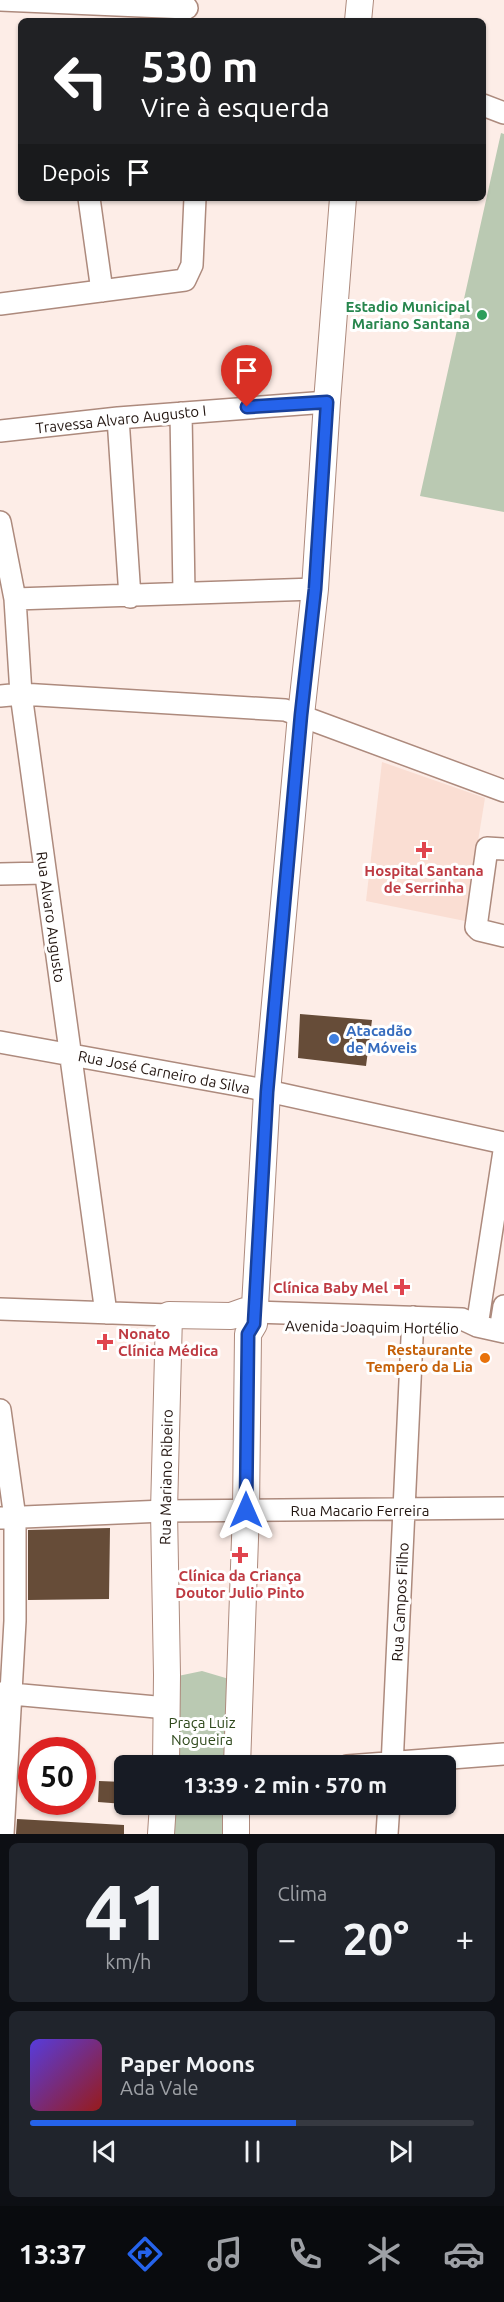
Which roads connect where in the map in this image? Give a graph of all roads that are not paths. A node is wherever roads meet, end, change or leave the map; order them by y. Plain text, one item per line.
1 (0, 0) edge
2 (346, 0) edge
3 (360, 0) edge
4 (62, 8) edge
5 (187, 10) edge
6 (345, 18) edge
7 (358, 18) edge
8 (486, 93) edge
9 (504, 100) edge
10 (486, 106) edge
11 (504, 113) edge
12 (89, 201) edge
13 (195, 201) edge
14 (331, 201) edge
15 (343, 201) edge
16 (102, 291) junction
17 (0, 304) edge
18 (326, 331) junction
19 (320, 402) junction
20 (181, 413) junction
21 (118, 418) junction
22 (0, 431) edge
23 (0, 522) edge
24 (307, 589) junction
25 (184, 593) junction
26 (130, 597) junction
27 (15, 599) junction
28 (10, 695) edge
29 (293, 712) junction
30 (504, 791) edge
31 (504, 849) edge
32 (45, 873) junction
33 (0, 874) edge
34 (504, 936) edge
35 (0, 1042) edge
36 (70, 1054) junction
37 (261, 1090) junction
38 (504, 1143) edge
39 (504, 1151) edge
40 (504, 1306) edge
41 (0, 1309) edge
42 (106, 1312) junction
43 (169, 1315) junction
44 (246, 1320) junction
45 (413, 1324) junction
46 (477, 1326) junction
47 (502, 1331) edge
48 (0, 1410) edge
49 (504, 1508) edge
50 (164, 1510) junction
51 (246, 1510) junction
52 (404, 1510) junction
53 (7, 1518) edge
54 (6, 1693) edge
55 (168, 1708) junction
56 (504, 1754) edge
57 (166, 1755) edge
58 (238, 1755) edge
59 (392, 1755) edge
60 (456, 1758) edge
61 (162, 1815) edge
62 (236, 1815) edge
63 (388, 1815) edge
64 (3, 1834) edge
65 (161, 1834) edge
66 (236, 1834) edge
67 (387, 1834) edge

1 - 4 street
2 - 6 main road
3 - 7 main road
4 - 5 street
8 - 9 street
10 - 11 street
12 - 16 street
13 - 16 street
14 - 18 main road
15 - 18 main road
16 - 17 street
18 - 19 main road
19 - 20 street, Travessa Alvaro Augusto I
19 - 24 main road
20 - 21 street, Travessa Alvaro Augusto I
20 - 25 street
21 - 22 street, Travessa Alvaro Augusto I
21 - 26 street
23 - 27 street, Rua Alvaro Augusto
24 - 25 street
24 - 29 main road
25 - 26 street
26 - 27 street
27 - 28 street, Rua Alvaro Augusto
28 - 29 street
28 - 32 street, Rua Alvaro Augusto
29 - 30 street
29 - 37 main road
31 - 34 street
32 - 33 street
32 - 36 street, Rua Alvaro Augusto
35 - 36 street, Rua José Carneiro da Silva
36 - 37 street, Rua José Carneiro da Silva
36 - 42 street, Rua Alvaro Augusto
37 - 38 street, Rua José Carneiro da Silva
37 - 44 main road
39 - 46 street
40 - 47 street
41 - 42 street, Avenida Joaquim Hortélio
42 - 43 street, Avenida Joaquim Hortélio
43 - 44 main road, Avenida Joaquim Hortélio
43 - 50 main road, Rua Mariano Ribeiro
44 - 45 street, Avenida Joaquim Hortélio
44 - 51 main road
45 - 46 street, Avenida Joaquim Hortélio
45 - 52 street, Rua Campos Filho
46 - 47 street, Avenida Joaquim Hortélio
48 - 53 street
49 - 52 street, Rua Macario Ferreira
50 - 51 street, Rua Macario Ferreira
50 - 53 street, Rua Macario Ferreira
50 - 55 main road, Rua Mariano Ribeiro
51 - 52 street, Rua Macario Ferreira
51 - 58 main road
52 - 59 street, Rua Campos Filho
53 - 54 street
54 - 55 street
54 - 64 street
55 - 57 main road
56 - 60 street
61 - 65 main road
62 - 66 main road
63 - 67 street

